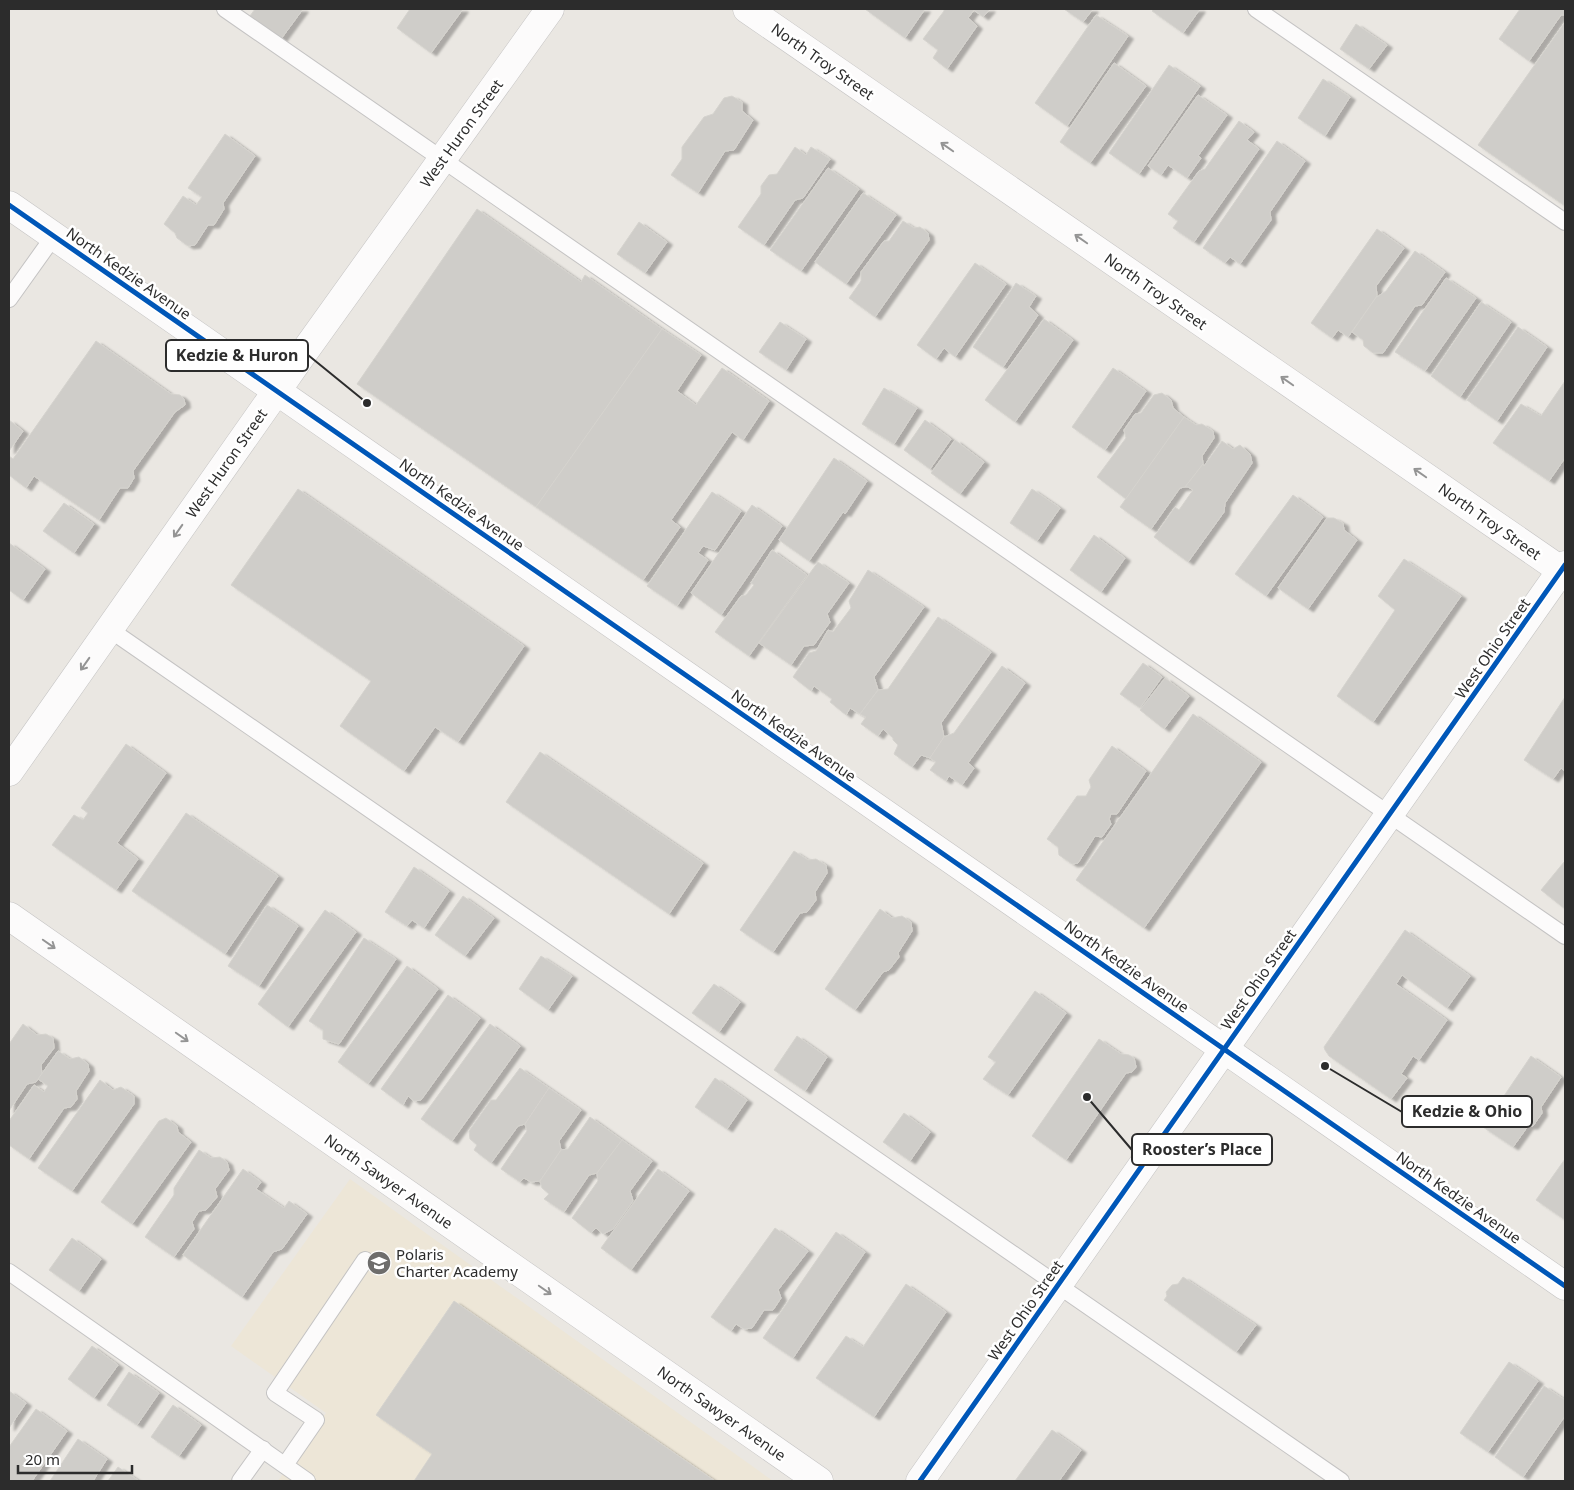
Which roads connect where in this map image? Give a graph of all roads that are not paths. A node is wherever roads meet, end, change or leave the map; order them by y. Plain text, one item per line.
1 (225, 9) edge
2 (550, 9) edge
3 (747, 9) edge
4 (1256, 9) edge
5 (443, 158) junction
6 (9, 205) edge
7 (1565, 222) edge
8 (54, 236) junction
9 (9, 299) edge
10 (277, 391) junction
11 (1564, 569) edge
12 (109, 629) junction
13 (9, 772) edge
14 (1389, 815) junction
15 (9, 916) edge
16 (1565, 936) edge
17 (1225, 1049) junction
18 (365, 1260) dead end
19 (9, 1272) edge
20 (1058, 1286) junction
21 (1565, 1286) edge
22 (263, 1449) junction
23 (286, 1465) junction
24 (240, 1481) edge
25 (307, 1481) edge
26 (820, 1481) edge
27 (920, 1481) edge
28 (1341, 1481) edge

1 - 5 lane
2 - 5 street, West Huron Street
11 -> 3 street, North Troy Street
4 - 7 lane
5 - 10 street, West Huron Street
5 - 14 lane
6 - 8 street, North Kedzie Avenue
8 - 9 lane
8 - 10 street, North Kedzie Avenue
10 -> 12 street, West Huron Street
10 - 17 street, North Kedzie Avenue
11 - 14 street, West Ohio Street
12 -> 13 street, West Huron Street
12 - 20 lane
14 - 16 lane
14 - 17 street, West Ohio Street
15 -> 26 street, North Sawyer Avenue
17 - 20 street, West Ohio Street
17 - 21 street, North Kedzie Avenue
18 - 23 lane
19 - 22 lane
20 - 27 street, West Ohio Street
20 - 28 lane
22 - 23 lane
22 - 24 lane
23 - 25 lane

